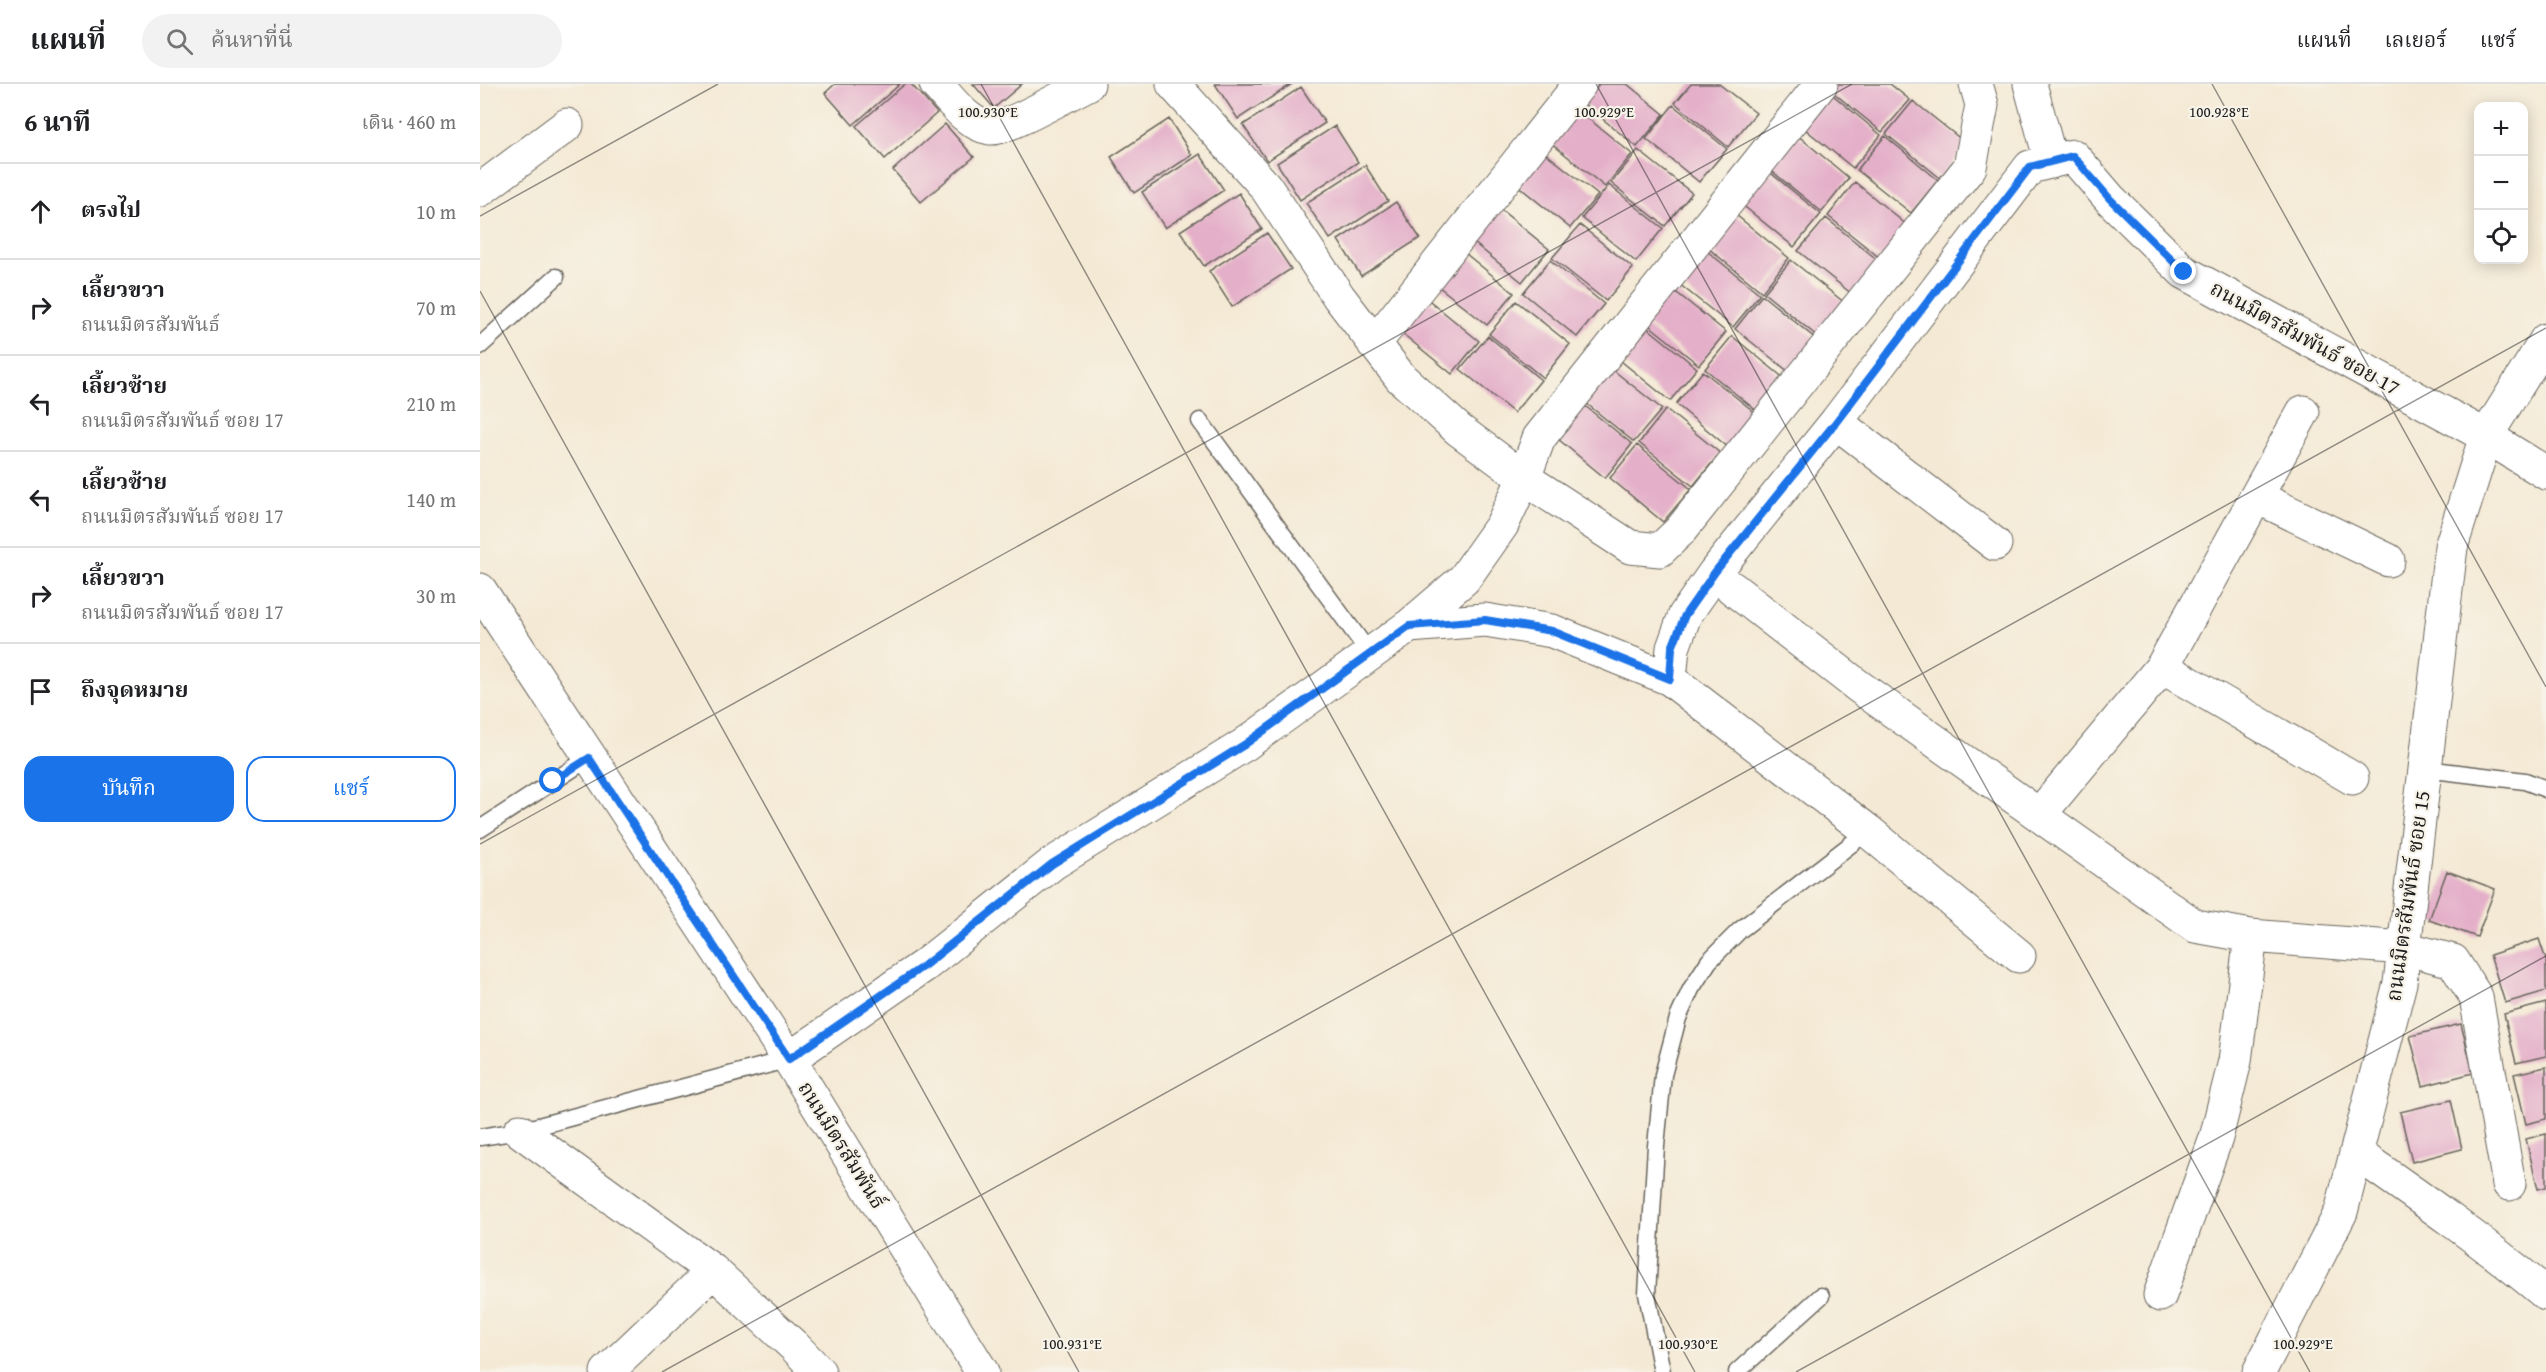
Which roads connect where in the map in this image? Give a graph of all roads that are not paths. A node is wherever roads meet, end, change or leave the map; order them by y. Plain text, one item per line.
1 (936, 84) edge
2 (1088, 84) edge
3 (1173, 84) edge
4 (1580, 84) edge
5 (1821, 84) edge
6 (1976, 84) edge
7 (2030, 84) edge
8 (567, 125) dead end
9 (2051, 162) junction
10 (480, 190) edge
11 (556, 277) dead end
12 (2546, 339) edge
13 (1374, 344) junction
14 (480, 346) edge
15 (2303, 412) dead end
16 (1200, 421) dead end
17 (1836, 422) junction
18 (2486, 436) junction
19 (2546, 473) edge
20 (1524, 478) junction
21 (2258, 497) junction
22 (1995, 544) dead end
23 (2388, 560) dead end
24 (1732, 588) dead end
25 (480, 590) edge
26 (1409, 626) junction
27 (1370, 654) junction
28 (2162, 667) junction
29 (1670, 679) junction
30 (589, 758) junction
31 (2425, 769) junction
32 (2352, 778) dead end
33 (2546, 789) edge
34 (2040, 814) junction
35 (480, 829) edge
36 (1868, 831) junction
37 (2251, 936) junction
38 (2404, 948) junction
39 (2019, 956) dead end
40 (789, 1059) junction
41 (520, 1131) junction
42 (480, 1137) edge
43 (2356, 1153) junction
44 (2509, 1184) dead end
45 (713, 1271) junction
46 (2546, 1294) edge
47 (2160, 1295) dead end
48 (1821, 1296) dead end
49 (607, 1372) edge
50 (819, 1372) edge
51 (982, 1372) edge
52 (1662, 1372) edge
53 (1737, 1372) edge
54 (2259, 1372) edge

1 - 2 street
3 - 13 street
4 - 13 street
5 - 20 street
6 - 20 street
7 - 9 street
8 - 10 street
9 - 17 street, ถนนมิตรสัมพันธ์ ซอย 17
9 - 18 street, ถนนมิตรสัมพันธ์ ซอย 17
11 - 14 lane
12 - 18 street, ถนนมิตรสัมพันธ์ ซอย 15
13 - 20 street
15 - 21 street
16 - 27 lane
17 - 22 street
17 - 29 street, ถนนมิตรสัมพันธ์ ซอย 17
18 - 19 street, ถนนมิตรสัมพันธ์ ซอย 17
18 - 31 street, ถนนมิตรสัมพันธ์ ซอย 15
20 - 26 street
21 - 23 street
21 - 28 street
24 - 34 street
25 - 30 street, ถนนมิตรสัมพันธ์
26 - 27 street
26 - 29 street
27 - 40 street
28 - 32 street
28 - 34 street
29 - 36 street
30 - 35 lane
30 - 40 street, ถนนมิตรสัมพันธ์
31 - 33 lane
31 - 38 street, ถนนมิตรสัมพันธ์ ซอย 15
34 - 37 street
36 - 39 street
36 - 52 lane
37 - 38 street
37 - 47 street
38 - 43 street, ถนนมิตรสัมพันธ์ ซอย 15
38 - 44 street
40 - 41 lane
40 - 51 street, ถนนมิตรสัมพันธ์
41 - 42 lane
41 - 45 street
43 - 46 street
43 - 54 street, ถนนมิตรสัมพันธ์ ซอย 15
45 - 49 street
45 - 50 street
48 - 53 lane

